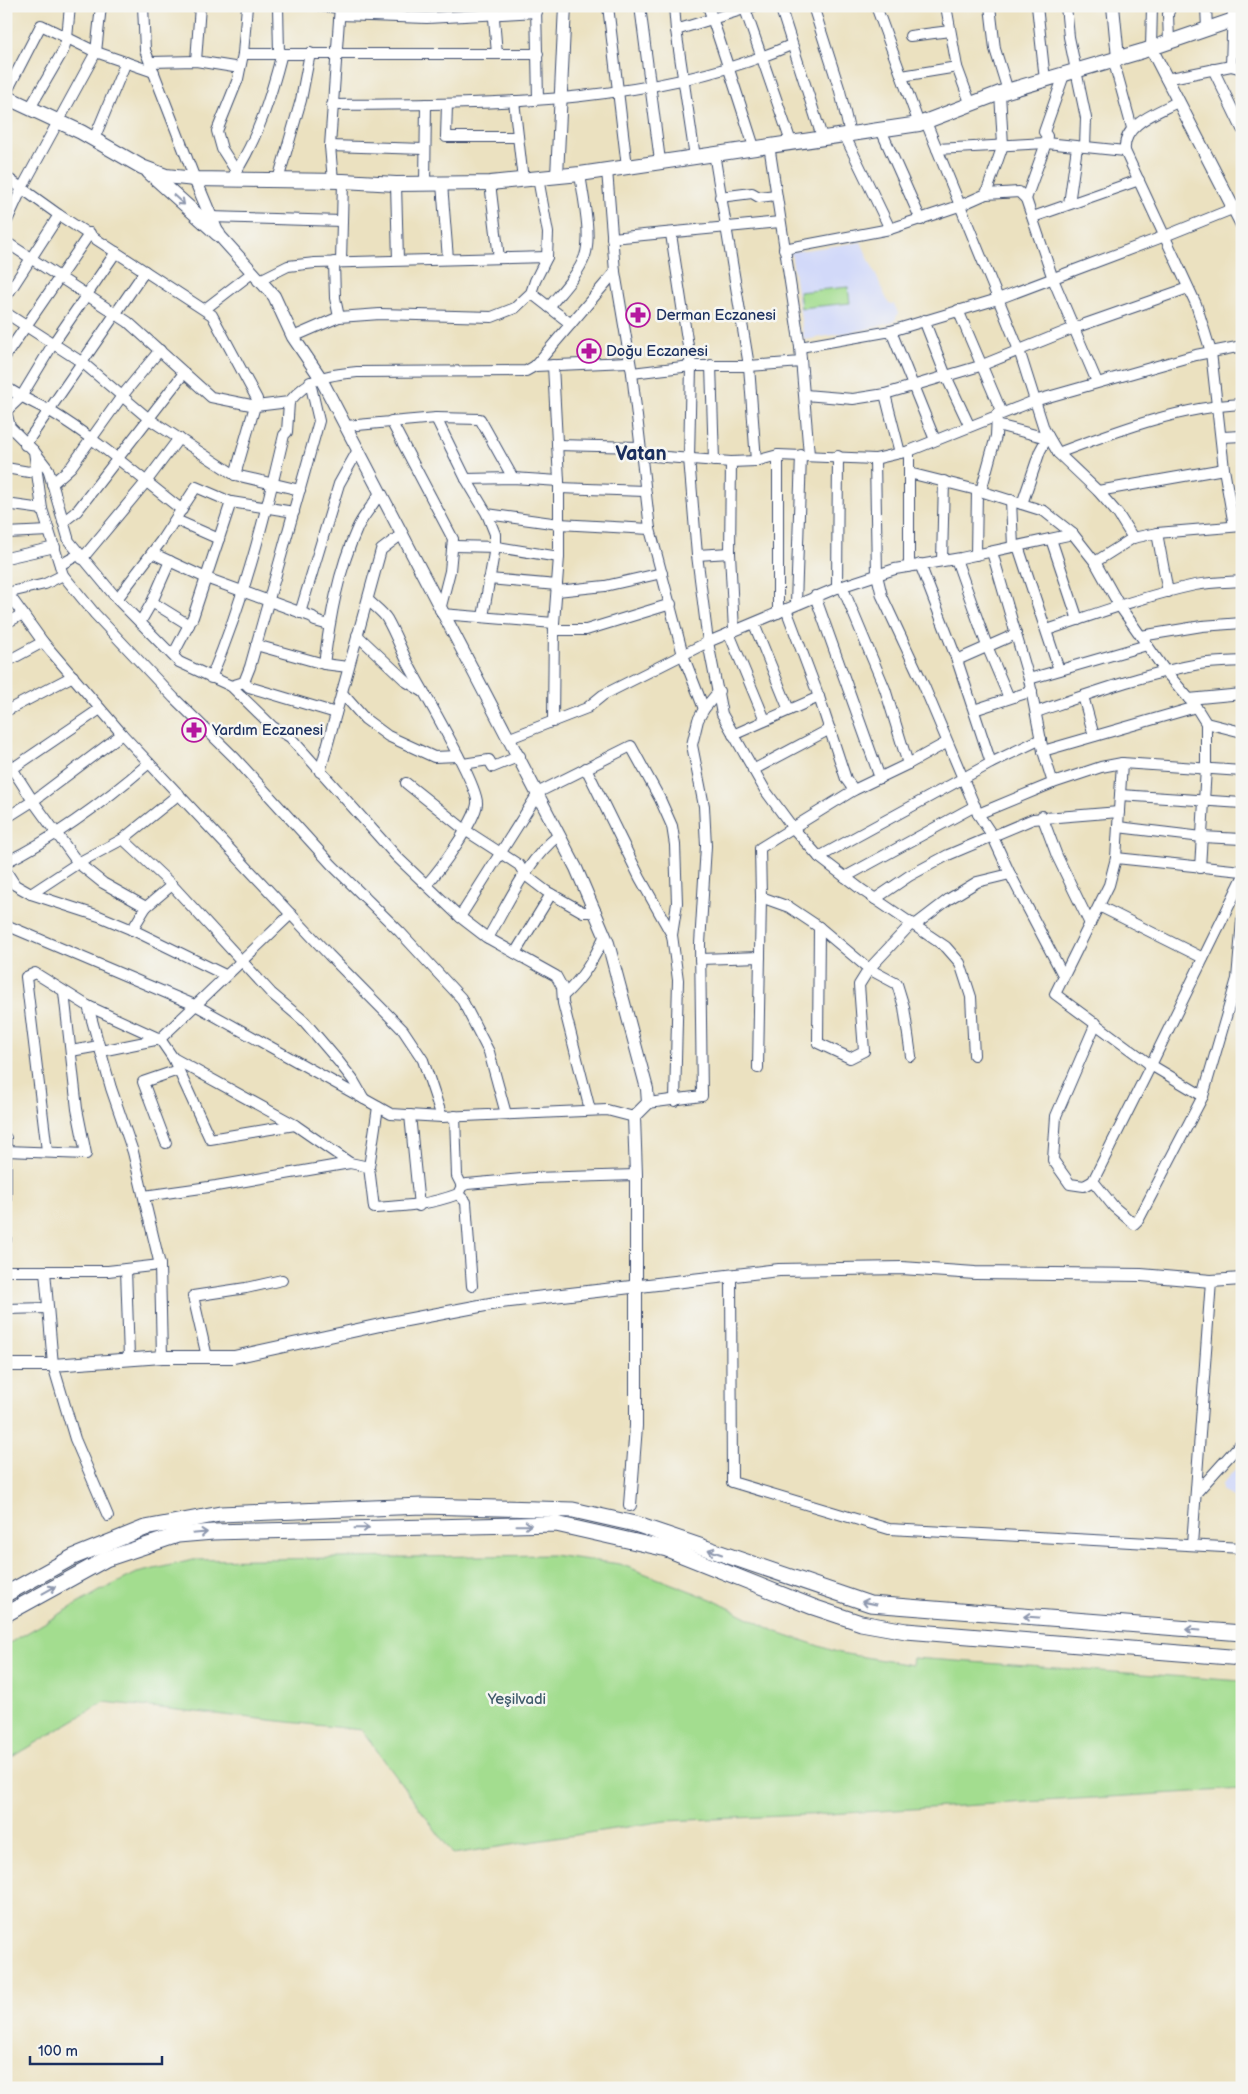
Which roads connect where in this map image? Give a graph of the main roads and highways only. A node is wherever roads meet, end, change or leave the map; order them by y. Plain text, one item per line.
1 (1237, 19) edge
2 (6, 95) edge
3 (142, 167) junction
4 (218, 234) road end
5 (6, 1594) edge
6 (6, 1614) edge
7 (1242, 1634) edge
8 (1242, 1658) edge

1 - 3 main road
2 - 3 main road
3 -> 4 main road
7 -> 5 main road
6 -> 8 main road

